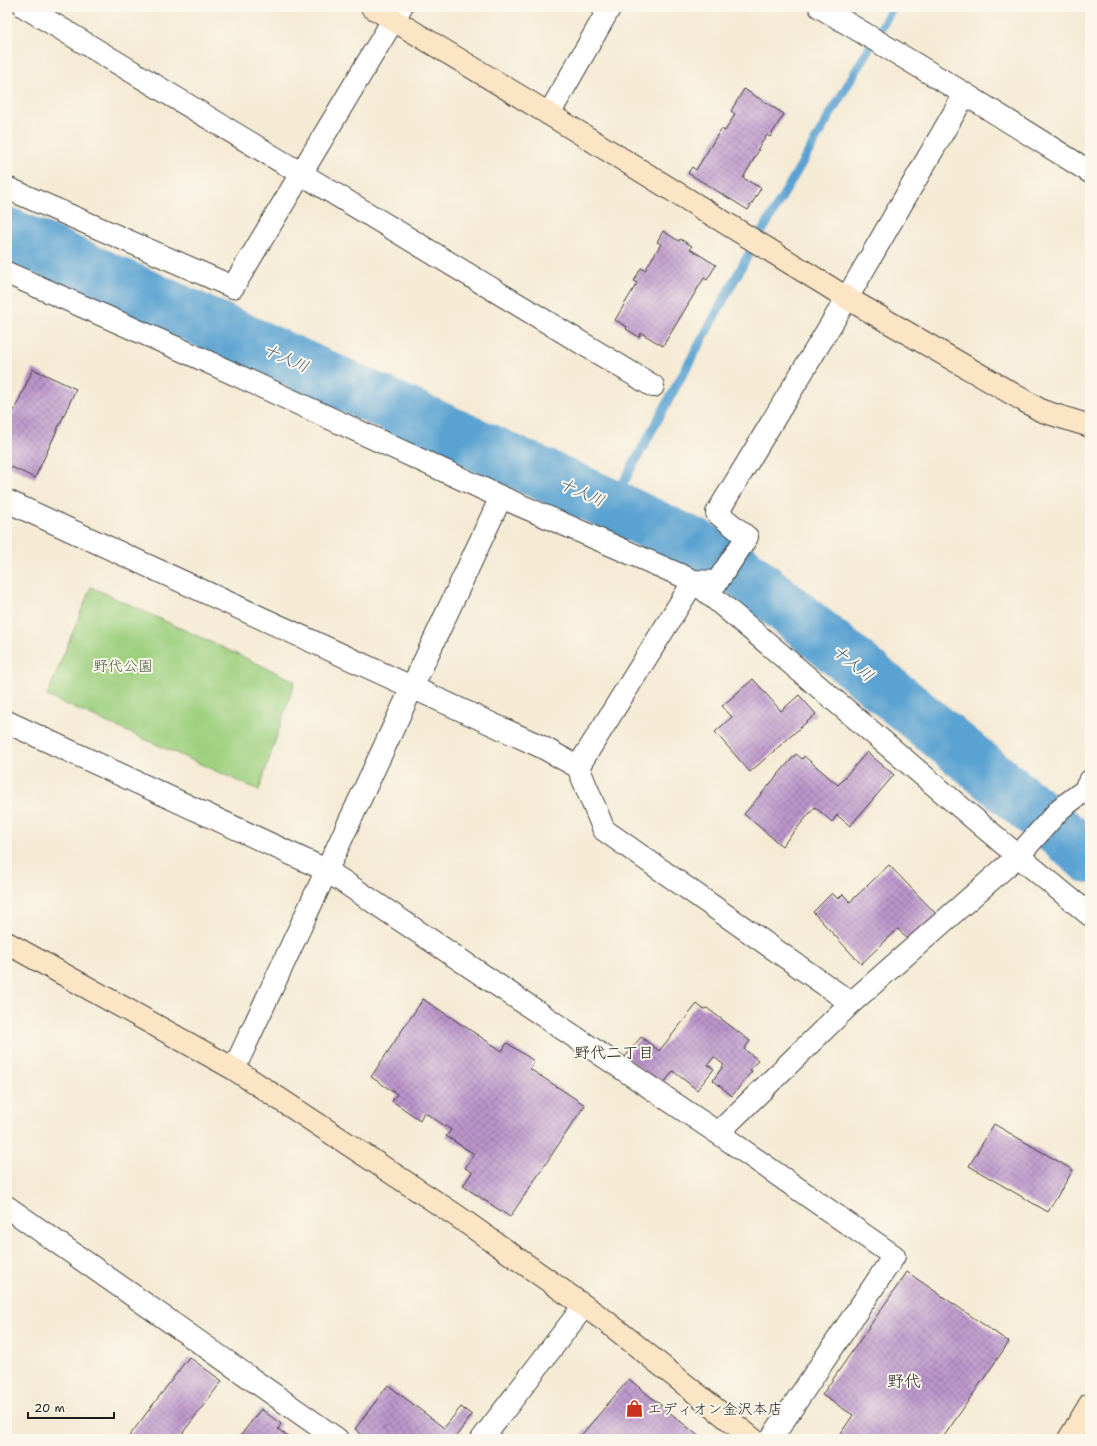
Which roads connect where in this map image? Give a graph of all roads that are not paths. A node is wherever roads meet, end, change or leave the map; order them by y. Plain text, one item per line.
1 (25, 7) edge
2 (372, 7) edge
3 (610, 7) edge
4 (820, 7) edge
5 (398, 14) edge
6 (965, 94) junction
7 (550, 114) junction
8 (1090, 172) edge
9 (301, 175) junction
10 (7, 188) edge
11 (7, 273) edge
12 (847, 298) junction
13 (653, 386) dead end
14 (1090, 426) edge
15 (501, 497) junction
16 (7, 501) edge
17 (694, 581) junction
18 (412, 687) junction
19 (7, 722) edge
20 (578, 767) junction
21 (1090, 781) edge
22 (1024, 849) junction
23 (326, 870) junction
24 (1090, 915) edge
25 (7, 943) edge
26 (851, 1003) junction
27 (234, 1069) junction
28 (718, 1133) junction
29 (7, 1208) edge
30 (584, 1306) junction
31 (1090, 1404) edge
32 (336, 1439) edge
33 (482, 1439) edge
34 (754, 1439) edge
35 (771, 1439) edge
36 (1069, 1439) edge

1 - 9 street
2 - 5 street
3 - 7 street
4 - 6 street
5 - 7 street
5 - 9 street
6 - 8 street
6 - 12 street
7 - 12 street
9 - 10 street
9 - 13 street
11 - 15 street
12 - 14 street
12 - 17 street
15 - 17 street
15 - 18 street
16 - 18 street
17 - 20 street
17 - 22 street
18 - 20 street
18 - 23 street
19 - 23 street
20 - 26 street
21 - 22 street
22 - 24 street
22 - 26 street
23 - 27 street
23 - 28 street
25 - 27 street
26 - 28 street
27 - 30 street
28 - 35 street
29 - 32 street
30 - 33 street
30 - 34 street
31 - 36 street

